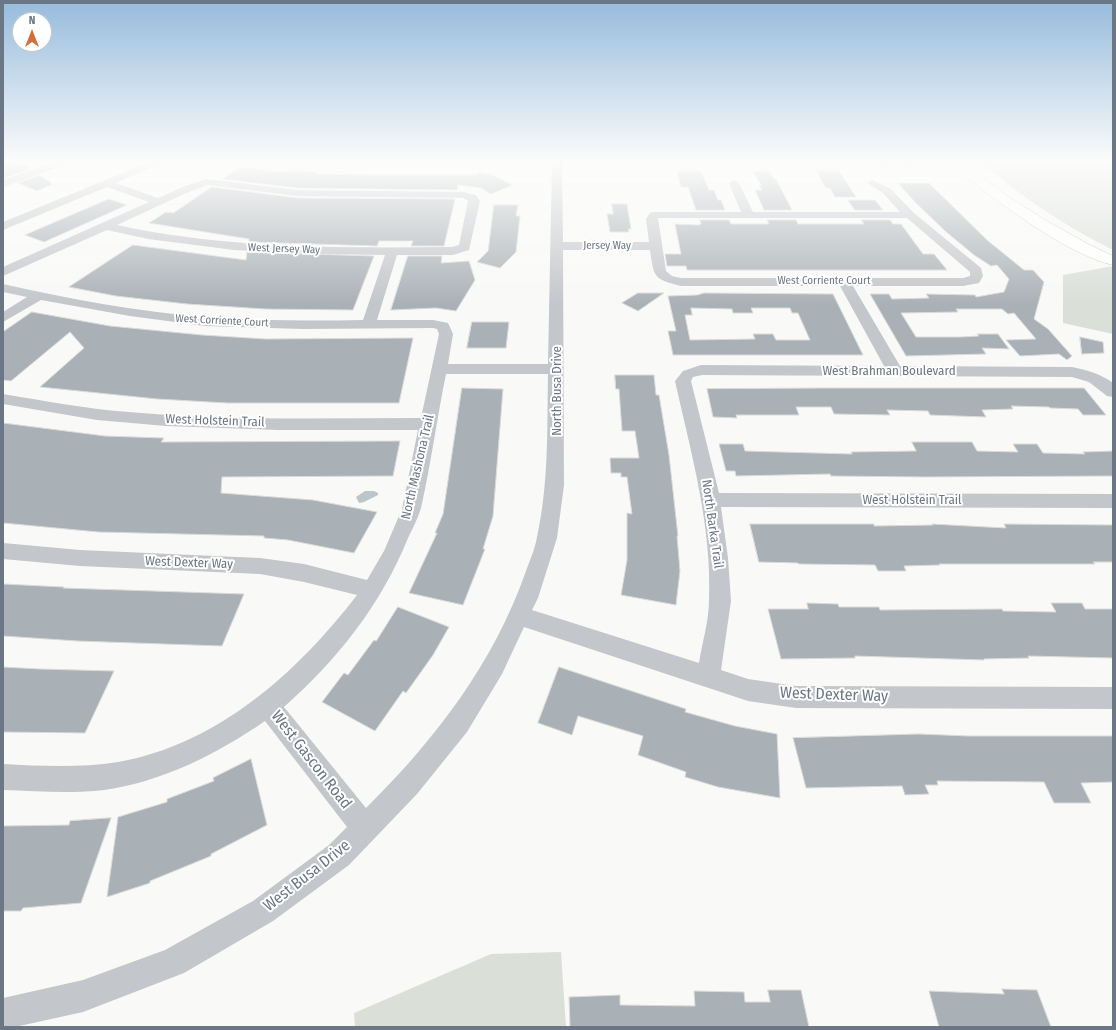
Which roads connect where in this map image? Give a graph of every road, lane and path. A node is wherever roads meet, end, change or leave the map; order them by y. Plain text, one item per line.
1 (44, 209) edge
2 (143, 209) edge
3 (472, 209) edge
4 (557, 209) edge
5 (746, 209) edge
6 (904, 209) edge
7 (1018, 209) edge
8 (748, 214) junction
9 (910, 215) junction
10 (3, 226) edge
11 (105, 226) junction
12 (557, 246) junction
13 (657, 246) junction
14 (392, 251) junction
15 (1107, 259) edge
16 (1113, 266) edge
17 (3, 272) edge
18 (844, 281) junction
19 (3, 288) edge
20 (39, 296) junction
21 (3, 318) edge
22 (369, 324) junction
23 (443, 326) joint
24 (438, 369) junction
25 (557, 369) junction
26 (894, 370) junction
27 (688, 374) joint
28 (1113, 392) edge
29 (3, 399) edge
30 (428, 424) junction
31 (711, 500) junction
32 (1113, 501) edge
33 (3, 551) edge
34 (372, 590) junction
35 (518, 616) junction
36 (708, 677) junction
37 (1113, 698) edge
38 (268, 706) junction
39 (3, 777) edge
40 (365, 828) junction
41 (3, 1014) edge

1 - 10 street
2 - 11 street
3 - 14 street, West Jersey Way
4 - 12 street, North Busa Drive
5 - 8 street
6 - 9 street
7 - 15 street
8 - 9 street
8 - 13 street
9 - 18 street, West Corriente Court
11 - 14 street, West Jersey Way
11 - 17 street
12 - 13 street, Jersey Way
12 - 25 street, North Busa Drive
13 - 18 street, West Corriente Court
14 - 22 street
15 - 16 street
18 - 26 street
19 - 20 street, West Corriente Court
20 - 21 street
20 - 22 street, West Corriente Court
22 - 23 street, West Corriente Court
23 - 24 street, North Mashona Trail
24 - 25 street
24 - 30 street, North Mashona Trail
25 - 35 street, North Busa Drive
26 - 27 street, West Brahman Boulevard
26 - 28 street, West Brahman Boulevard
27 - 31 street, North Barka Trail
29 - 30 street, West Holstein Trail
30 - 34 street, North Mashona Trail
31 - 32 street, West Holstein Trail
31 - 36 street, North Barka Trail
33 - 34 street, West Dexter Way
34 - 38 street, North Mashona Trail
35 - 36 street, West Dexter Way
35 - 40 street, West Busa Drive
36 - 37 street, West Dexter Way
38 - 39 street, West Gascon Road
38 - 40 street, West Gascon Road
40 - 41 street, West Busa Drive

